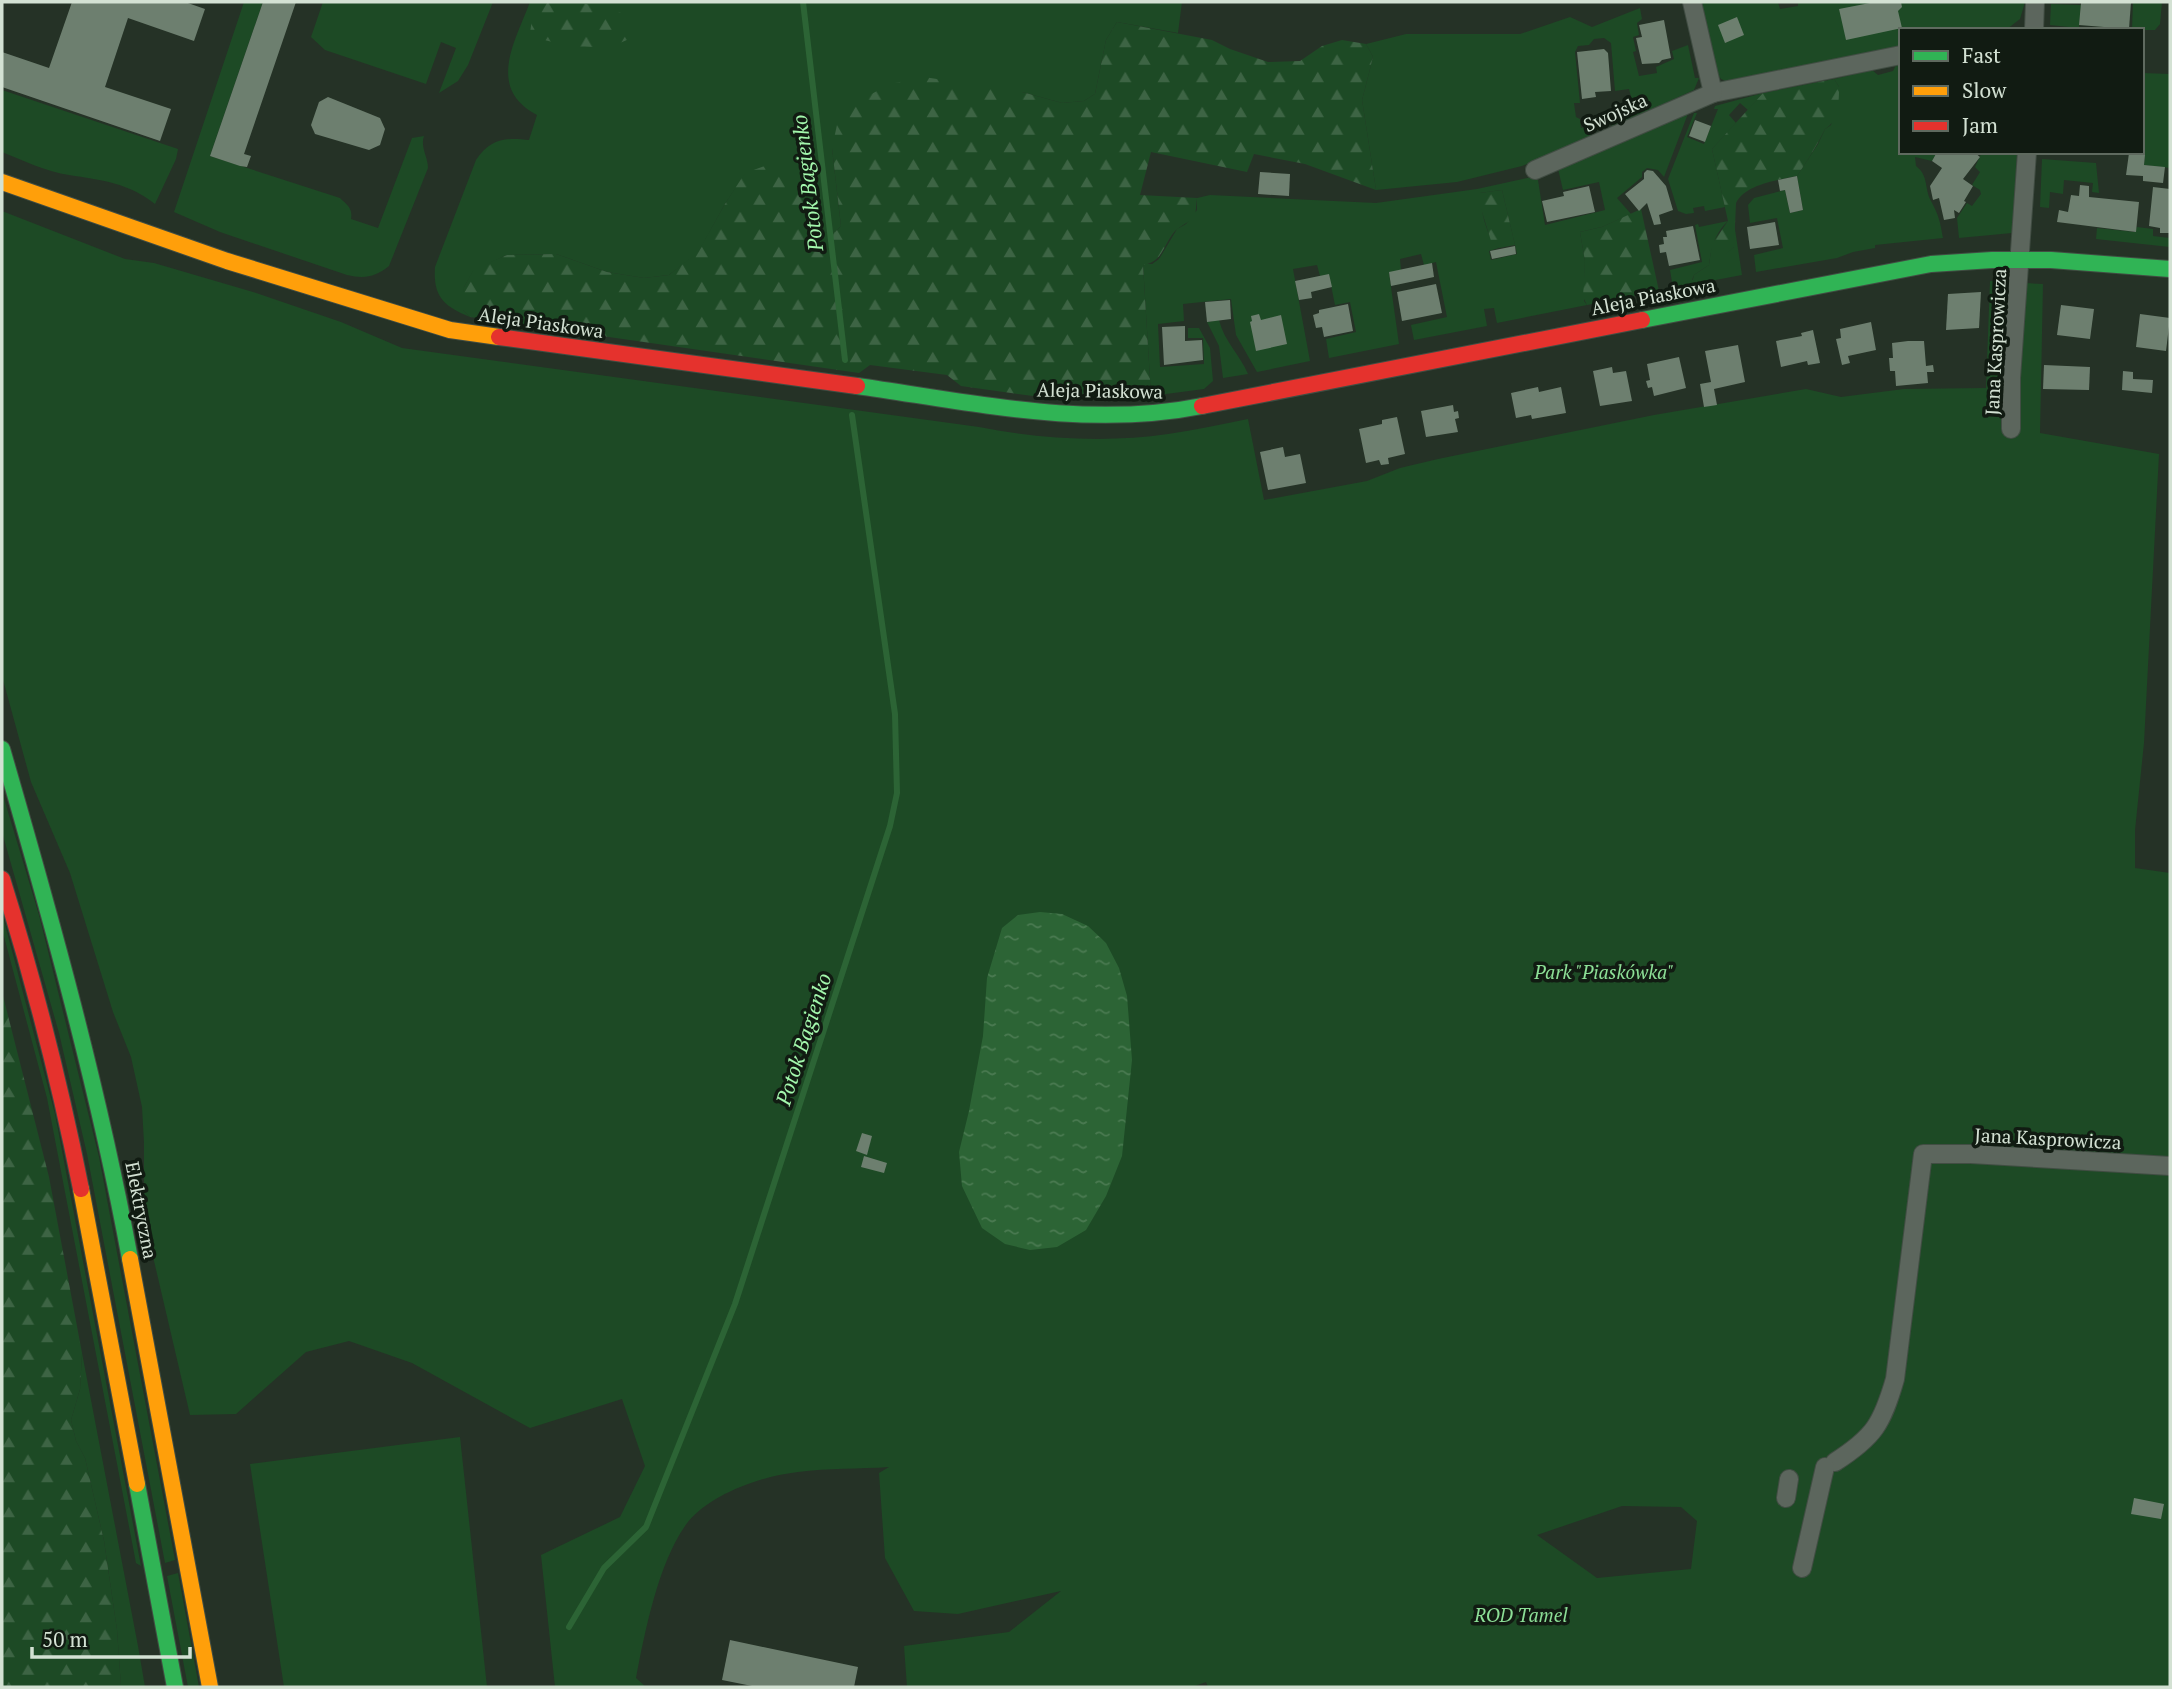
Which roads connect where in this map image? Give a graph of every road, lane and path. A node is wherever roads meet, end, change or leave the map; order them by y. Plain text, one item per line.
1 (1692, 2) edge
2 (2035, 2) edge
3 (2034, 28) edge
4 (1899, 55) edge
5 (1713, 93) junction
6 (2027, 154) edge
7 (1535, 170) dead end
8 (2, 183) edge
9 (2021, 258) junction
10 (2170, 269) edge
11 (2011, 429) dead end
12 (2, 748) edge
13 (2, 878) edge
14 (2170, 1166) edge
15 (1789, 1479) dead end
16 (1786, 1498) dead end
17 (1802, 1568) dead end
18 (175, 1687) edge
19 (210, 1687) edge

1 - 5 street
2 - 3 street
4 - 5 street, Swojska
5 - 7 street, Swojska
6 - 9 street, Jana Kasprowicza
8 - 9 street, Aleja Piaskowa
9 - 10 street, Aleja Piaskowa
9 - 11 street, Jana Kasprowicza
12 - 19 street, Elektryczna
13 - 18 street
14 - 17 street, Jana Kasprowicza
15 - 16 street

